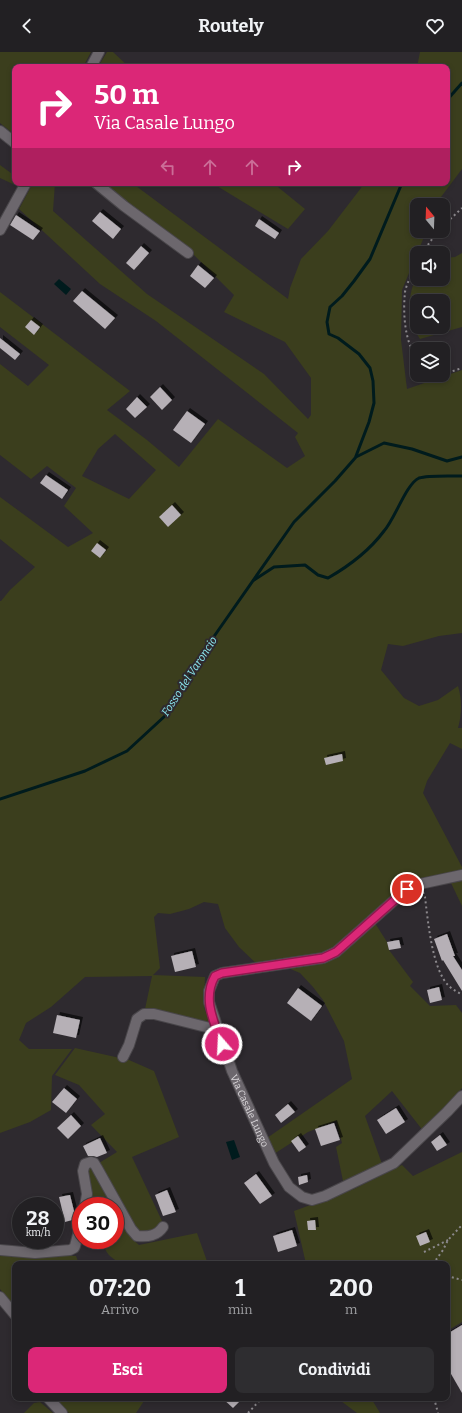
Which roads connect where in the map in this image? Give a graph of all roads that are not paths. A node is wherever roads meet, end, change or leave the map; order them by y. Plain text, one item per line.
1 (100, 52) edge
2 (93, 64) edge
3 (0, 131) edge
4 (12, 141) edge
5 (24, 186) edge
6 (100, 186) edge
7 (0, 230) edge
8 (188, 253) dead end
9 (462, 875) edge
10 (218, 1030) junction
11 (123, 1057) dead end
12 (462, 1096) edge
13 (86, 1197) edge
14 (113, 1197) edge
15 (124, 1217) edge
16 (163, 1227) dead end
17 (72, 1249) edge
18 (0, 1250) edge
19 (0, 1297) edge
20 (12, 1311) edge
21 (51, 1401) edge
22 (62, 1413) edge

1 - 2 street
3 - 4 street
5 - 7 street
6 - 8 street
9 - 10 street, Via Casale Lungo
10 - 11 street
10 - 12 street, Via Casale Lungo
13 - 14 street
15 - 16 street
17 - 18 street
19 - 20 street
21 - 22 street

